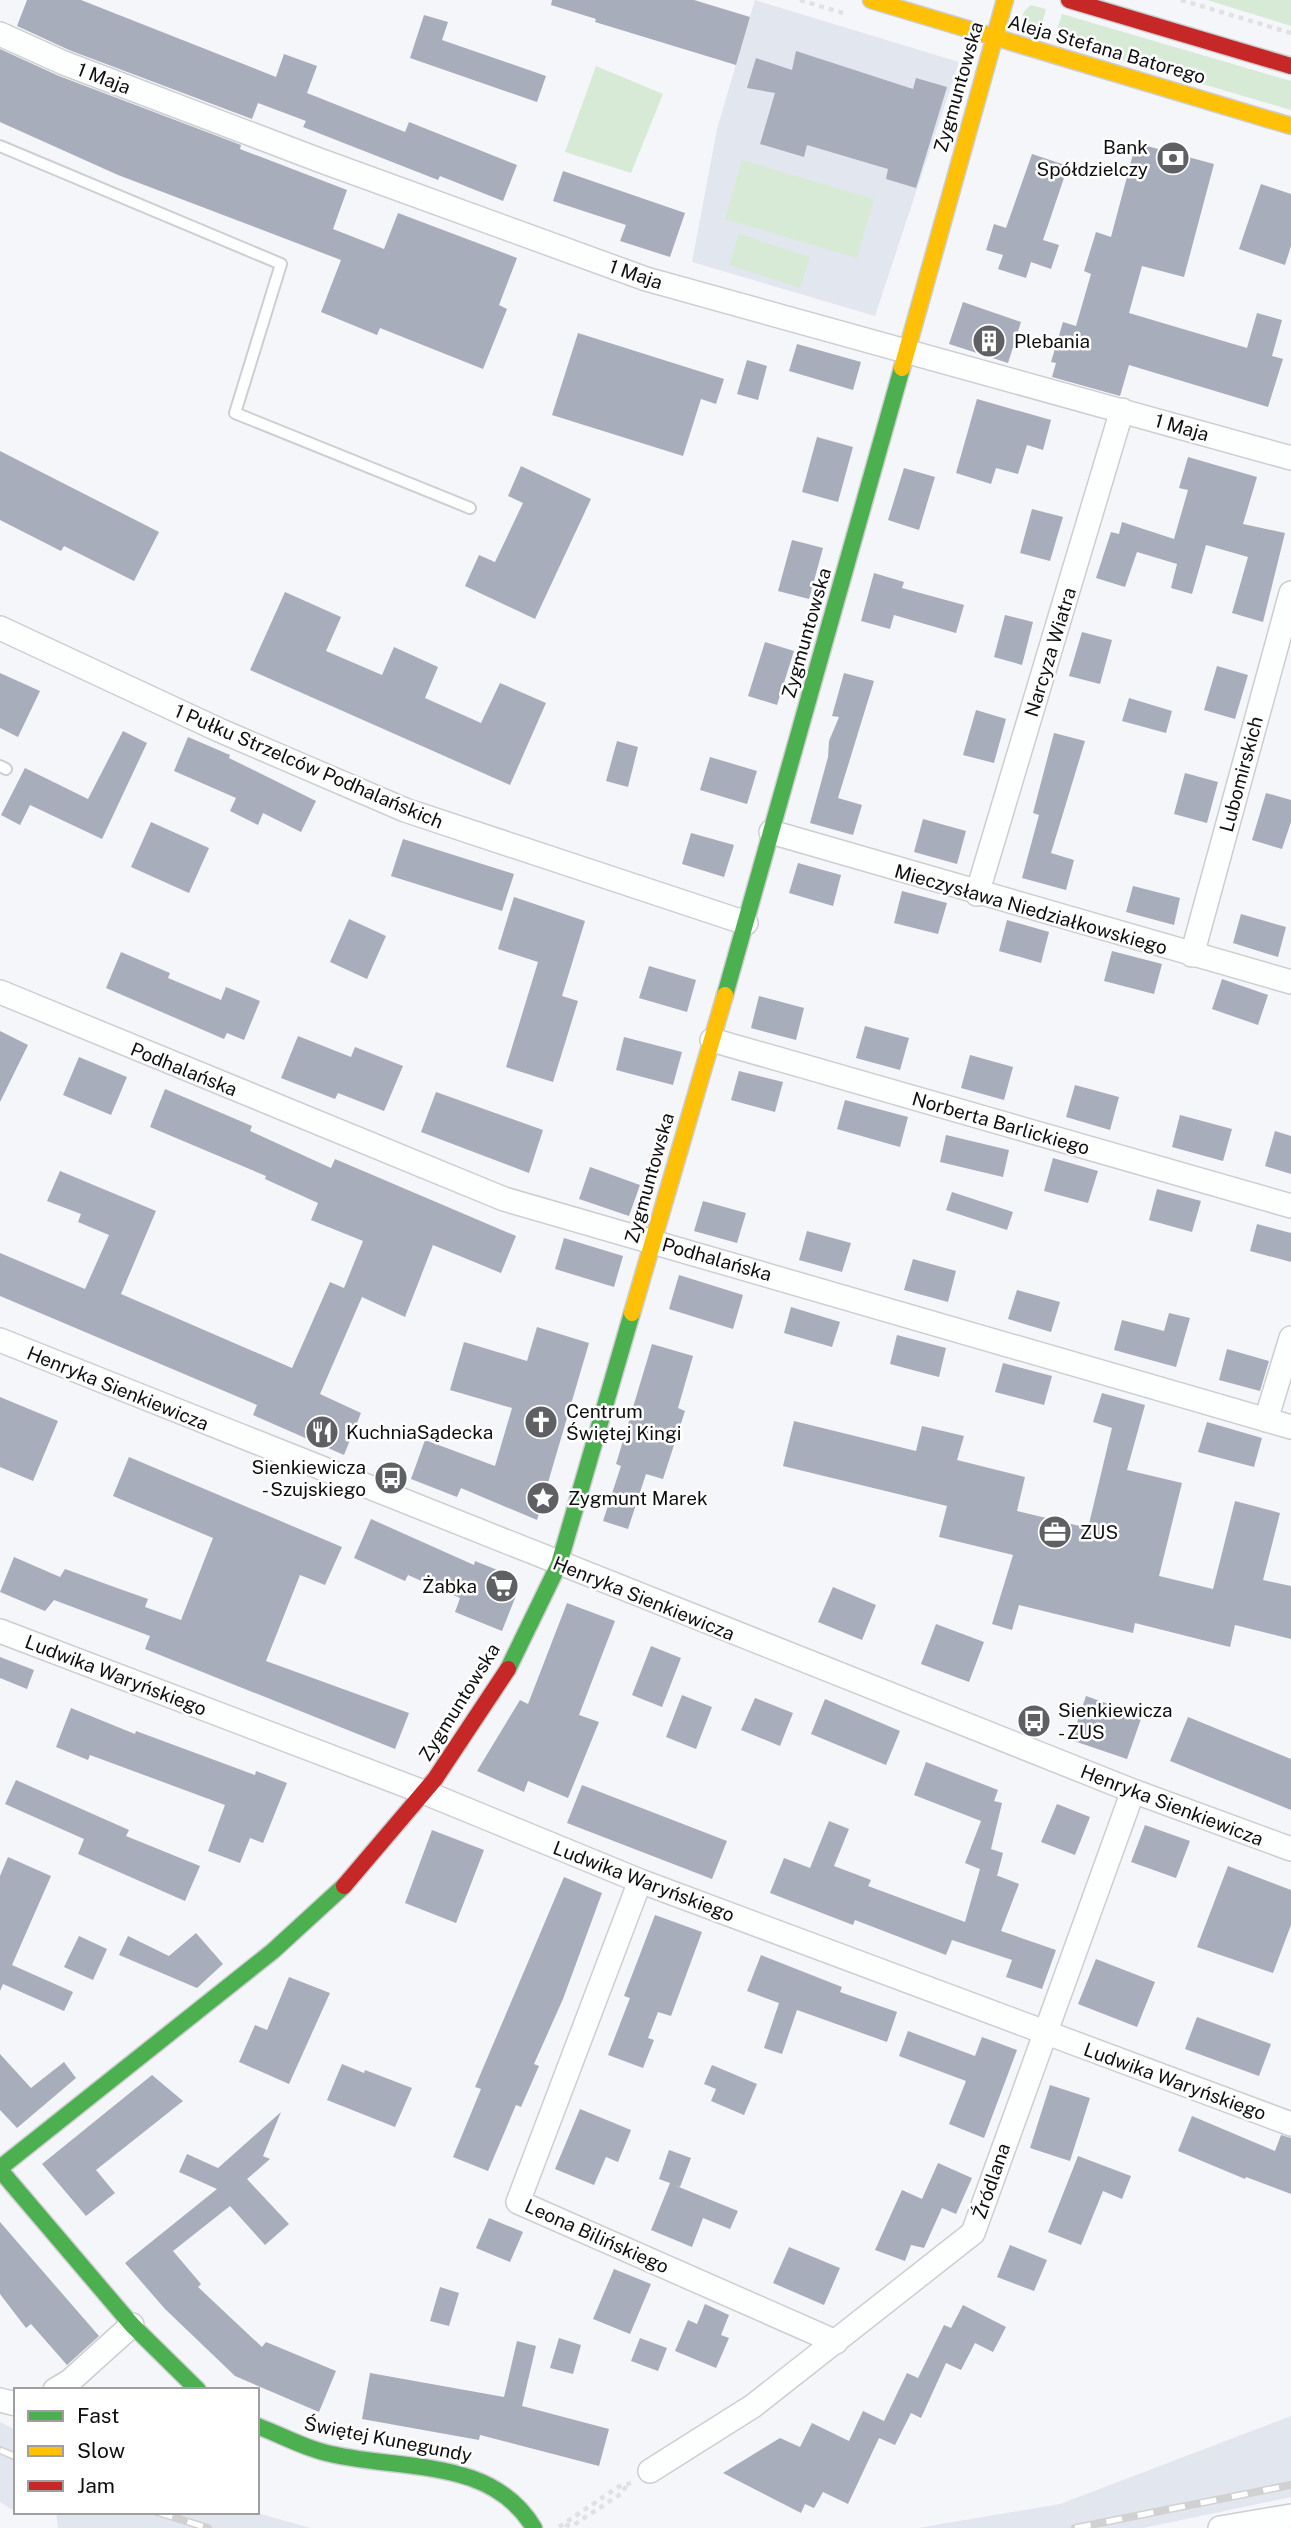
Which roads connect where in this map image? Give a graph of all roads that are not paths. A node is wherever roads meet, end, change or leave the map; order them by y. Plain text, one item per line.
1 (871, 0) edge
2 (1004, 0) edge
3 (1069, 0) edge
4 (1104, 0) edge
5 (1125, 18) junction
6 (0, 34) edge
7 (994, 38) junction
8 (1291, 66) edge
9 (1291, 126) edge
10 (0, 146) edge
11 (906, 353) junction
12 (1122, 410) junction
13 (1291, 458) edge
14 (470, 508) dead end
15 (1291, 593) edge
16 (0, 628) edge
17 (771, 832) junction
18 (978, 894) junction
19 (746, 923) junction
20 (1192, 955) junction
21 (1291, 982) edge
22 (0, 992) edge
23 (712, 1040) junction
24 (1291, 1206) edge
25 (652, 1241) junction
26 (1291, 1338) edge
27 (0, 1340) edge
28 (1266, 1420) junction
29 (1291, 1427) edge
30 (558, 1564) junction
31 (0, 1631) edge
32 (1133, 1791) junction
33 (426, 1793) junction
34 (1291, 1849) edge
35 (640, 1881) junction
36 (1044, 2033) junction
37 (1291, 2124) edge
38 (0, 2169) edge
39 (132, 2325) junction
40 (836, 2342) junction
41 (58, 2388) edge
42 (196, 2388) edge
43 (259, 2427) edge
44 (650, 2471) road end
45 (1291, 2516) edge
46 (534, 2528) edge
47 (1220, 2528) edge

1 - 7 main road, Aleja Stefana Batorego
2 - 7 main road, Zygmuntowska
3 - 5 main road, Aleja Stefana Batorego
4 - 5 main road
5 - 8 main road, Aleja Stefana Batorego
6 - 11 street, 1 Maja
7 - 9 main road, Aleja Stefana Batorego
7 - 11 main road, Zygmuntowska
10 - 14 lane
11 - 12 street, 1 Maja
11 - 17 main road, Zygmuntowska
12 - 13 street, 1 Maja
12 - 18 street, Narcyza Wiatra
15 - 20 street, Lubomirskich
16 - 19 street, 1 Pułku Strzelców Podhalańskich
17 - 18 street, Mieczysława Niedziałkowskiego
17 - 19 main road, Zygmuntowska
18 - 20 street, Mieczysława Niedziałkowskiego
19 - 23 main road, Zygmuntowska
20 - 21 street, Mieczysława Niedziałkowskiego
22 - 25 street, Podhalańska
23 - 24 street, Norberta Barlickiego
23 - 25 main road, Zygmuntowska
25 - 28 street, Podhalańska
25 - 30 main road, Zygmuntowska
26 - 28 street
27 - 30 street, Henryka Sienkiewicza
28 - 29 street, Podhalańska
30 - 32 street, Henryka Sienkiewicza
30 - 33 main road, Zygmuntowska
31 - 33 street, Ludwika Waryńskiego
32 - 34 street, Henryka Sienkiewicza
32 - 36 street, Źródlana
33 - 35 street, Ludwika Waryńskiego
33 - 38 main road, Zygmuntowska
35 - 36 street, Ludwika Waryńskiego
35 - 40 street, Leona Bilińskiego
36 - 37 street, Ludwika Waryńskiego
36 - 40 street, Źródlana
38 - 39 main road
39 - 41 street
39 - 42 main road
40 - 44 street, Źródlana
43 - 46 main road, Świętej Kunegundy
45 - 47 street

